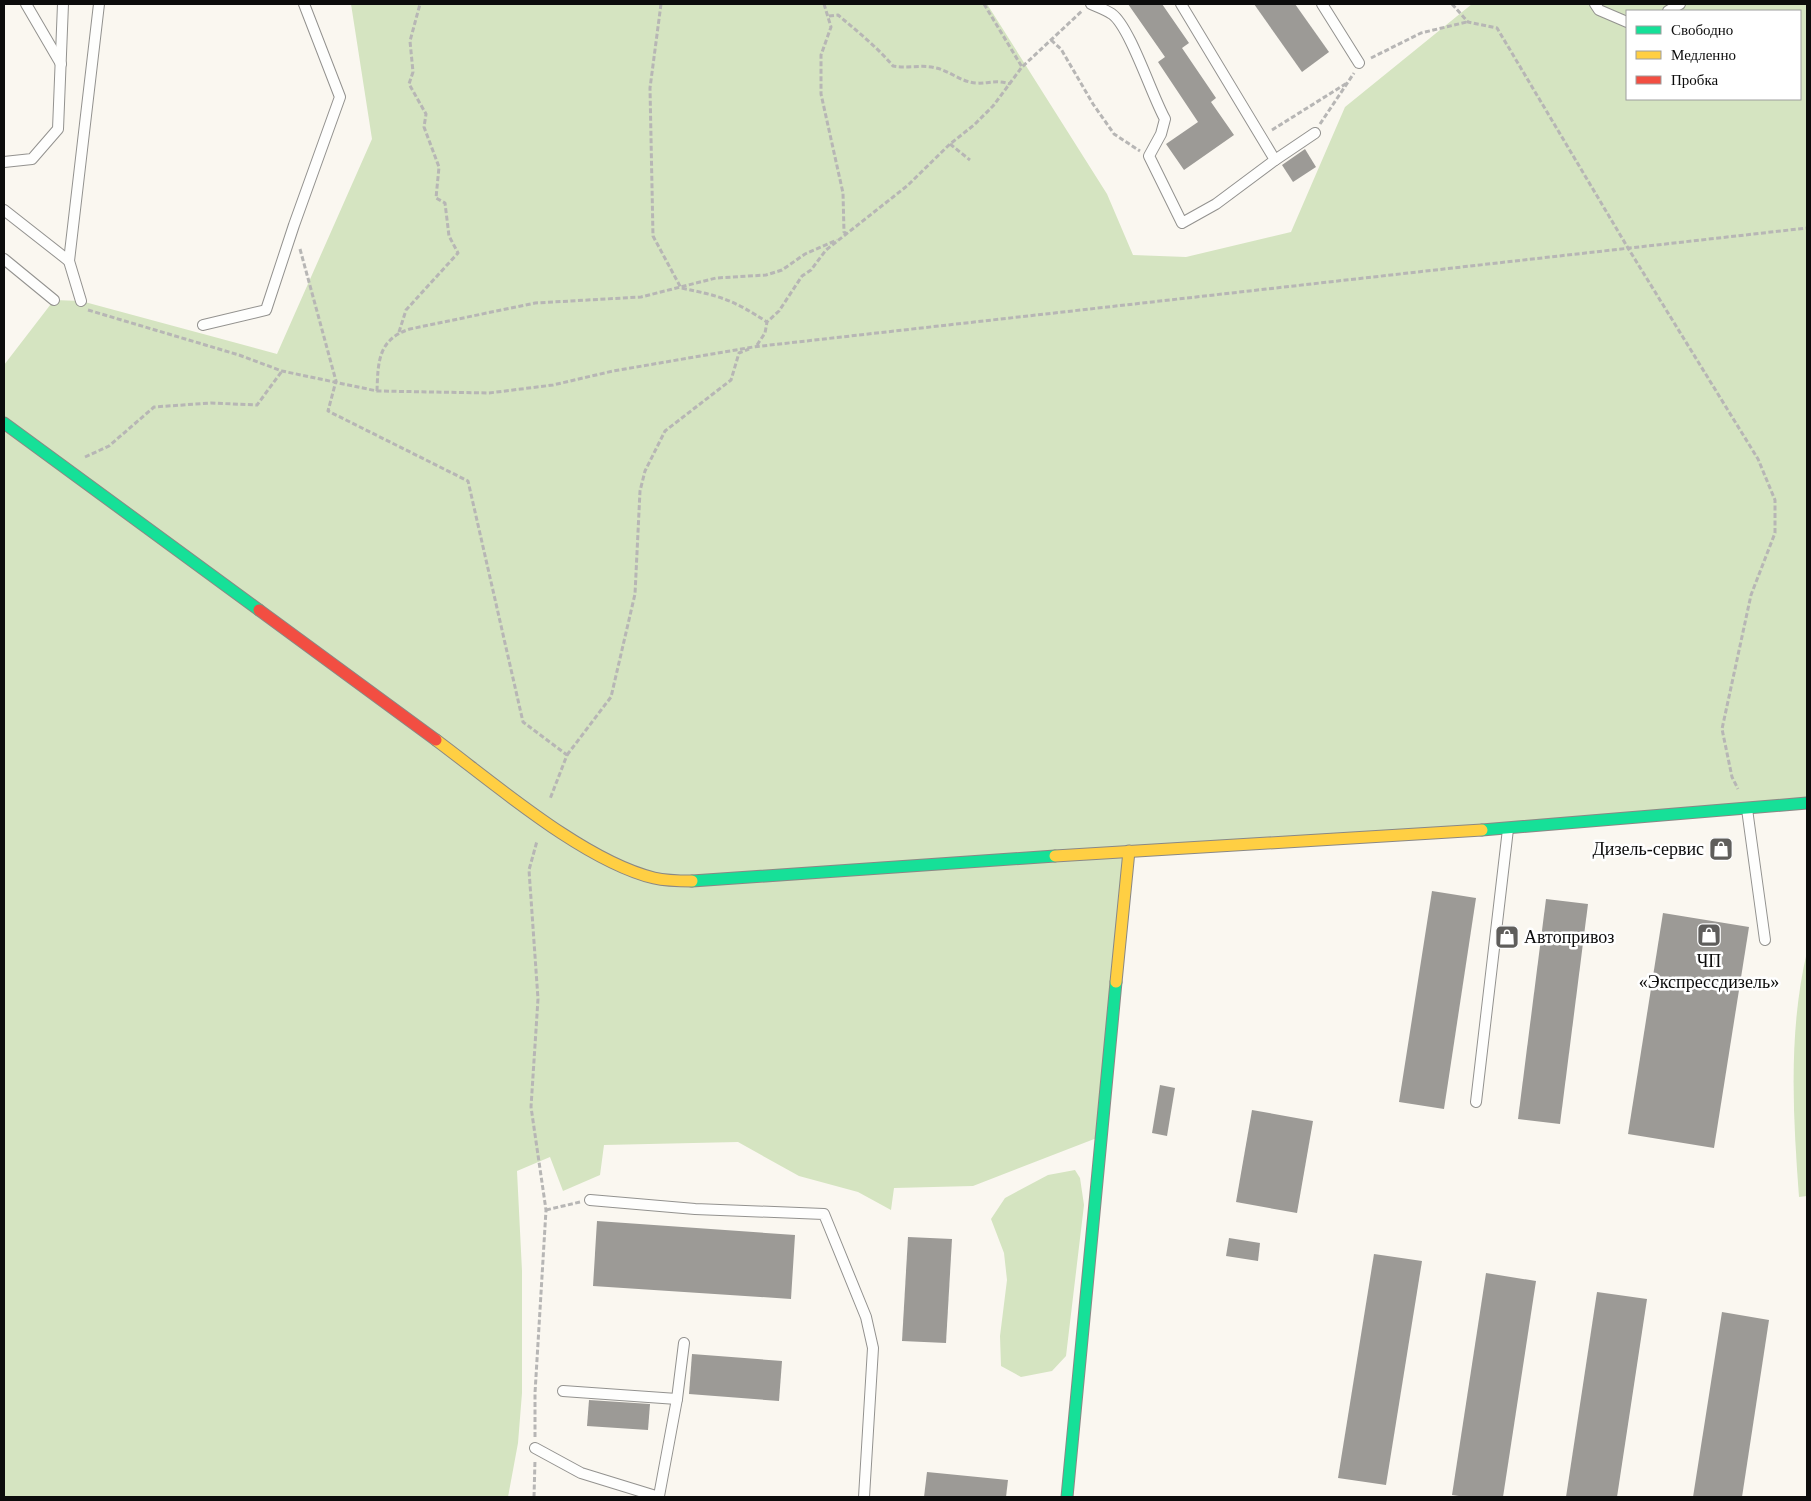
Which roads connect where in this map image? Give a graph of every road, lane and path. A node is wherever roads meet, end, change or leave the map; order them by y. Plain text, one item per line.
1 (26, 4) edge
2 (63, 4) edge
3 (100, 4) edge
4 (304, 4) edge
5 (420, 4) edge
6 (661, 4) edge
7 (824, 4) edge
8 (984, 4) edge
9 (1090, 4) edge
10 (1181, 4) edge
11 (1322, 4) edge
12 (1452, 4) edge
13 (1595, 4) edge
14 (829, 16) junction
15 (1468, 22) junction
16 (1626, 22) edge
17 (1051, 40) junction
18 (1359, 63) junction
19 (62, 65) junction
20 (1022, 67) junction
21 (1350, 81) junction
22 (1010, 84) junction
23 (1315, 132) joint
24 (1262, 136) junction
25 (950, 144) junction
26 (1149, 156) junction
27 (970, 160) dead end
28 (1275, 160) junction
29 (4, 162) edge
30 (4, 210) edge
31 (294, 225) junction
32 (1807, 228) edge
33 (847, 234) junction
34 (838, 240) junction
35 (1628, 248) junction
36 (4, 259) edge
37 (69, 261) junction
38 (681, 288) junction
39 (54, 300) dead end
40 (81, 305) joint
41 (767, 322) junction
42 (204, 325) dead end
43 (399, 333) junction
44 (753, 347) junction
45 (282, 371) junction
46 (336, 381) junction
47 (376, 391) junction
48 (4, 423) edge
49 (63, 467) junction
50 (567, 755) junction
51 (1807, 803) edge
52 (1746, 808) junction
53 (542, 819) junction
54 (1509, 828) junction
55 (1129, 851) junction
56 (1765, 940) dead end
57 (1476, 1102) dead end
58 (590, 1200) joint
59 (546, 1210) junction
60 (684, 1343) dead end
61 (563, 1391) dead end
62 (677, 1399) junction
63 (535, 1448) junction
64 (659, 1496) edge
65 (534, 1497) edge
66 (864, 1497) edge
67 (1067, 1497) edge

1 - 19 lane
2 - 19 lane
3 - 37 lane
4 - 31 lane
5 - 43 path
6 - 38 path
7 - 14 path
8 - 20 path
9 - 17 path
9 - 26 lane
10 - 24 lane
11 - 18 lane
12 - 15 path
13 - 16 lane
14 - 22 path
14 - 33 path
15 - 18 path
15 - 35 path
17 - 20 path
17 - 26 path
18 - 21 path
19 - 29 lane
20 - 22 path
21 - 23 path
21 - 24 path
22 - 25 path
23 - 28 lane
24 - 28 lane
25 - 27 path
25 - 33 path
26 - 28 lane
30 - 37 lane
31 - 42 lane
31 - 46 path
32 - 35 path
33 - 34 path
34 - 38 path
34 - 41 path
35 - 44 path
35 - 52 path
36 - 39 lane
37 - 40 lane
38 - 41 path
38 - 43 path
40 - 45 path
41 - 44 path
43 - 47 path
44 - 47 path
44 - 50 path
45 - 46 path
45 - 49 path
46 - 47 path
46 - 50 path
48 - 49 street
49 - 53 street
50 - 53 path
51 - 52 street
52 - 54 street
52 - 56 lane
53 - 55 street
53 - 59 path
54 - 55 street
54 - 57 lane
55 - 67 street
58 - 59 path
58 - 66 lane
59 - 63 path
60 - 62 lane
61 - 62 lane
62 - 64 lane
63 - 64 lane
63 - 65 path

